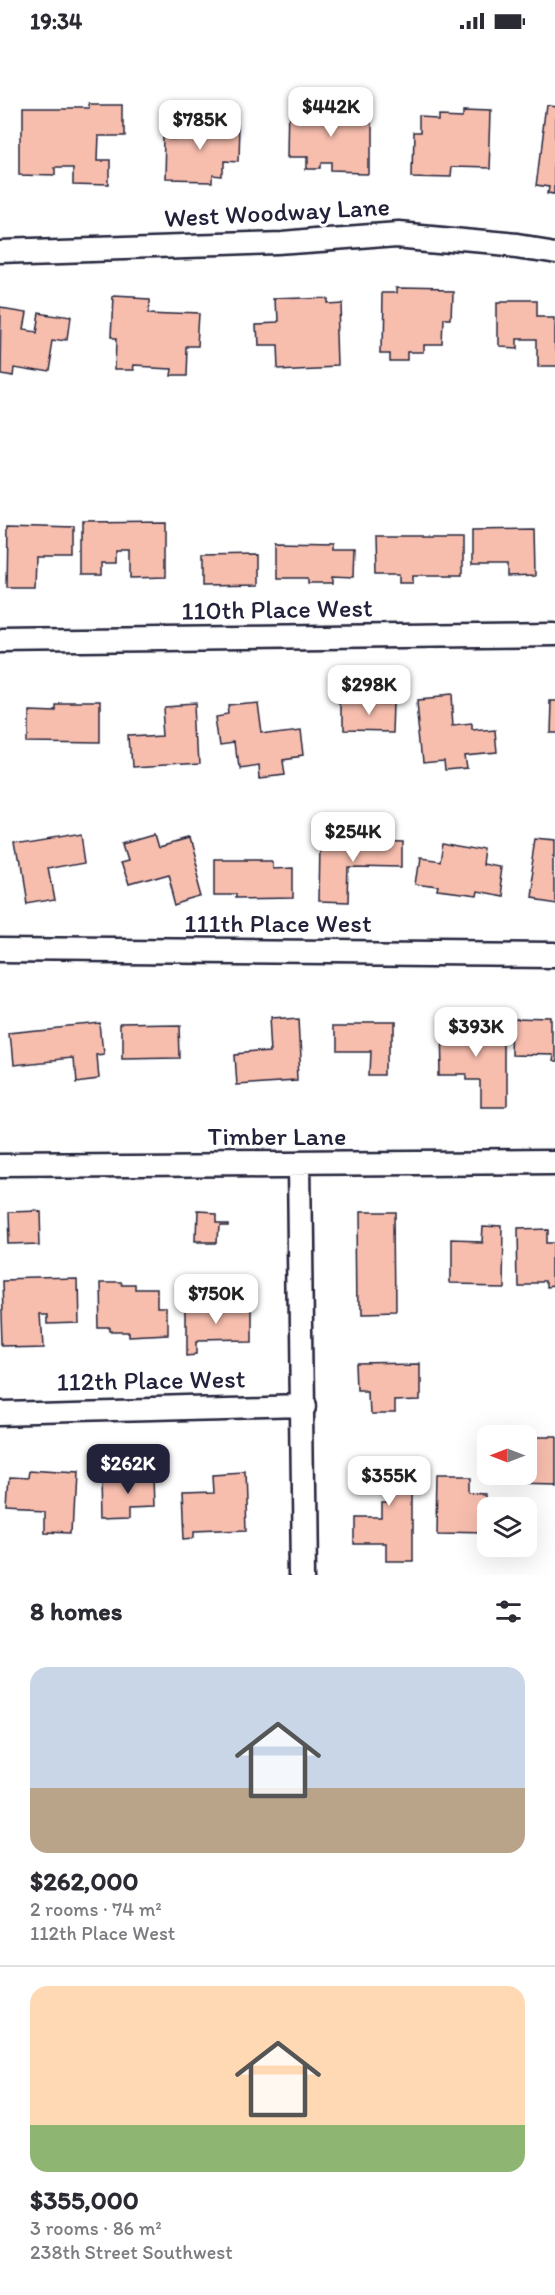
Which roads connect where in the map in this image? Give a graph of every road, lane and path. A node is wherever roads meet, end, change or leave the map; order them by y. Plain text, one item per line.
1 (555, 251) edge
2 (0, 252) edge
3 (555, 634) edge
4 (0, 641) edge
5 (0, 949) edge
6 (555, 954) edge
7 (555, 1162) edge
8 (299, 1164) junction
9 (0, 1166) edge
10 (304, 1405) junction
11 (0, 1413) edge
12 (304, 1575) edge

1 - 2 street, West Woodway Lane
3 - 4 street, 110th Place West
5 - 6 street, 111th Place West
7 - 8 street, Timber Lane
8 - 9 street, Timber Lane
8 - 10 street
10 - 11 street, 112th Place West
10 - 12 street

